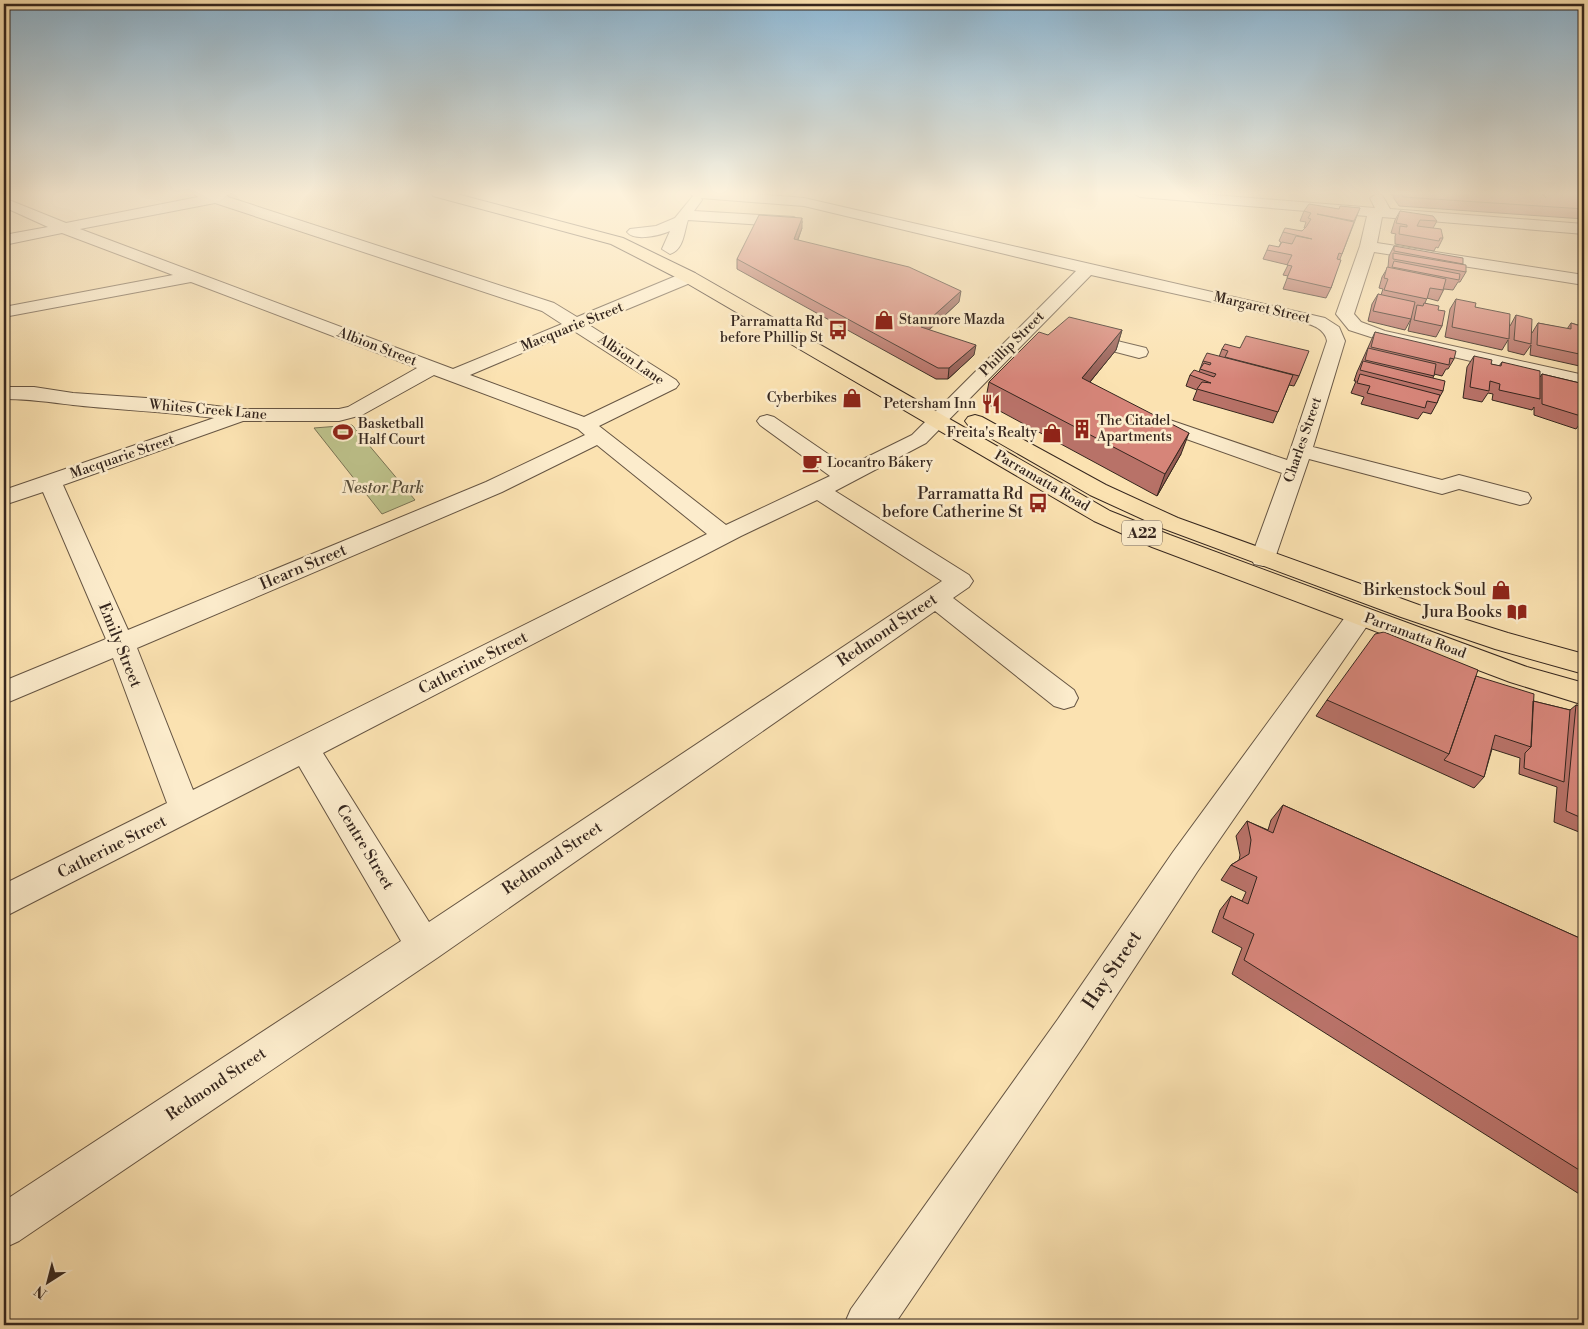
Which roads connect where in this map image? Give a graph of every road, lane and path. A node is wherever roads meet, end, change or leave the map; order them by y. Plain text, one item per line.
1 (134, 255) edge
2 (390, 255) edge
3 (644, 255) edge
4 (682, 255) edge
5 (1033, 255) edge
6 (1365, 255) edge
7 (1425, 255) edge
8 (1087, 269) junction
9 (192, 277) junction
10 (689, 278) junction
11 (1584, 280) edge
12 (4, 312) edge
13 (578, 324) junction
14 (1032, 325) junction
15 (1325, 325) joint
16 (848, 350) dead end
17 (1139, 352) dead end
18 (432, 368) junction
19 (454, 375) junction
20 (1584, 381) edge
21 (4, 393) edge
22 (942, 409) junction
23 (1137, 413) edge
24 (240, 415) junction
25 (766, 421) dead end
26 (593, 430) junction
27 (1298, 460) junction
28 (846, 477) junction
29 (50, 482) junction
30 (818, 491) junction
31 (4, 498) edge
32 (1520, 498) dead end
33 (724, 536) junction
34 (1263, 558) junction
35 (936, 598) junction
36 (1360, 616) junction
37 (121, 643) junction
38 (1584, 664) edge
39 (4, 693) edge
40 (1584, 694) edge
41 (1064, 698) dead end
42 (305, 749) junction
43 (185, 810) junction
44 (4, 901) edge
45 (424, 946) junction
46 (4, 1226) edge
47 (867, 1325) edge

1 - 9 street, Albion Street
2 - 13 street, Albion Lane
3 - 10 highway, Parramatta Road / A22
4 - 16 highway
5 - 8 street, Margaret Street
6 - 20 street
7 - 11 street
8 - 14 street, Phillip Street
8 - 15 street, Margaret Street
9 - 12 street
9 - 18 street, Albion Street
10 - 13 street, Macquarie Street
10 - 22 highway, Parramatta Road / A22
13 - 19 street, Macquarie Street
13 - 26 street, Albion Lane
14 - 17 street
14 - 22 street, Phillip Street
15 - 27 street, Charles Street
18 - 19 street, Albion Street
18 - 24 street, Whites Creek Lane
19 - 26 street, Albion Street
21 - 24 street, Whites Creek Lane
22 - 28 street, Catherine Street
22 - 34 highway, Parramatta Road / A22
22 - 36 highway, Parramatta Road / A22
23 - 27 street
24 - 29 street, Macquarie Street
25 - 28 street
26 - 33 street, Albion Street
26 - 37 street, Hearn Street
27 - 32 street
27 - 34 street, Charles Street
28 - 30 street, Catherine Street
29 - 31 street, Macquarie Street
29 - 37 street, Emily Street
30 - 33 street, Catherine Street
30 - 35 street, Redmond Street
33 - 42 street, Catherine Street
34 - 38 highway, Parramatta Road / A22
35 - 41 street
35 - 45 street, Redmond Street
36 - 40 highway, Parramatta Road / A22
36 - 47 street, Hay Street
37 - 39 street, Hearn Street
37 - 43 street, Emily Street
42 - 43 street, Catherine Street
42 - 45 street, Centre Street
43 - 44 street, Catherine Street
45 - 46 street, Redmond Street

